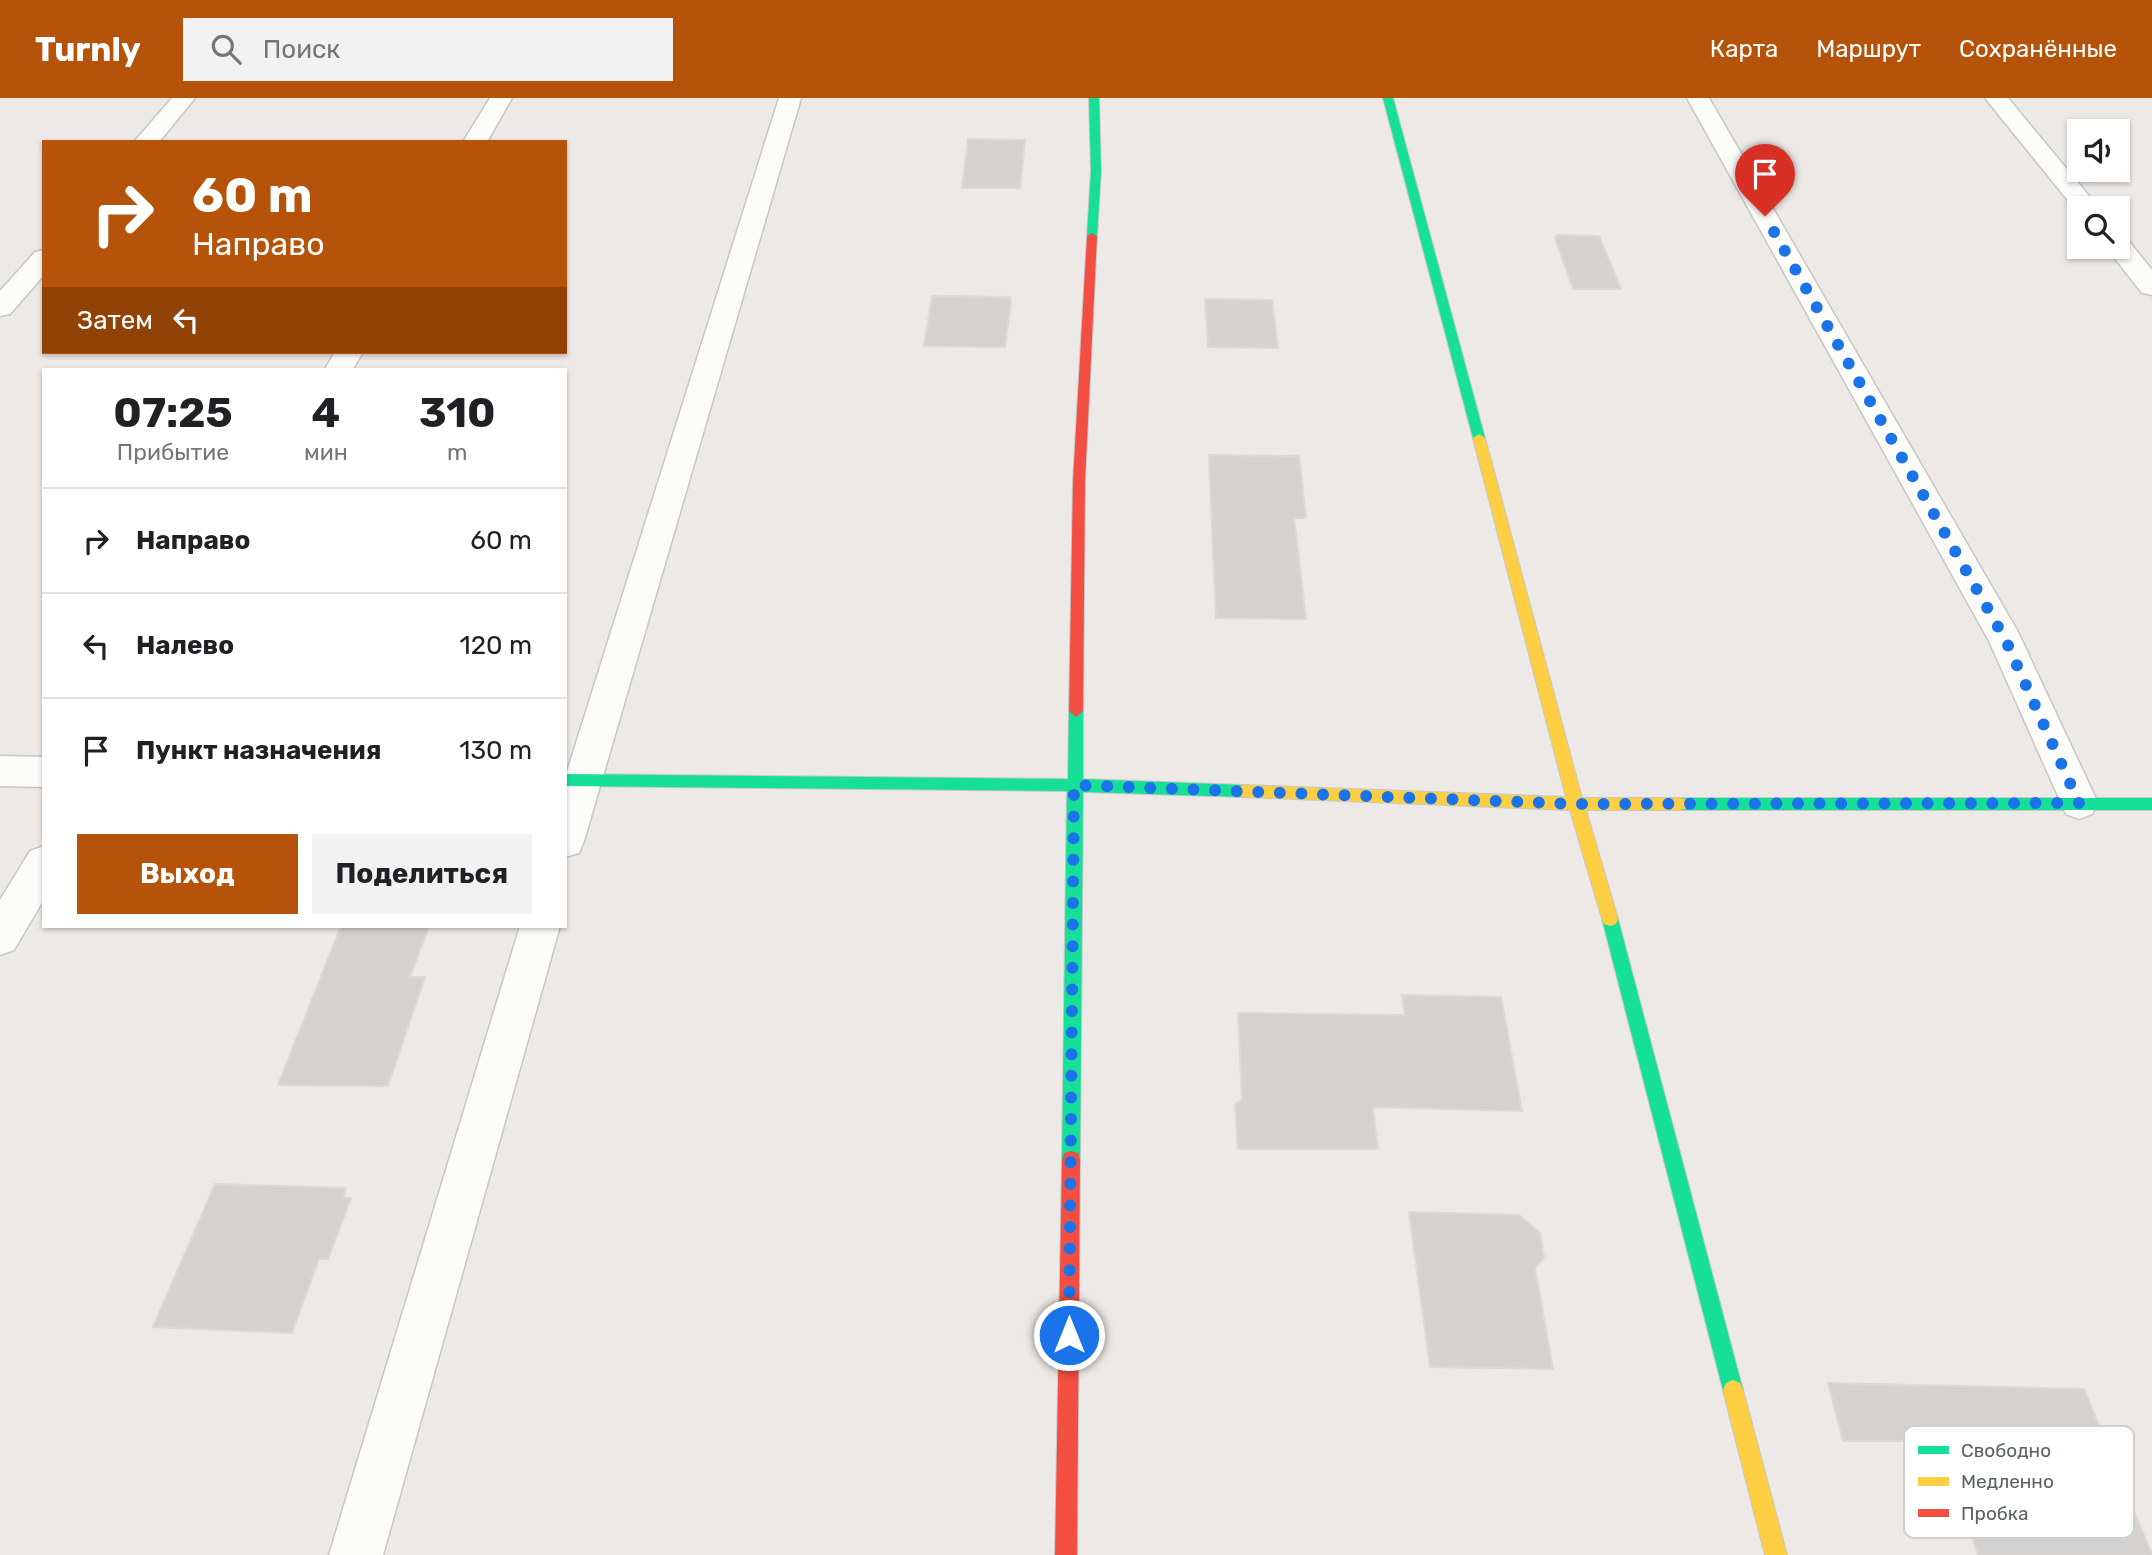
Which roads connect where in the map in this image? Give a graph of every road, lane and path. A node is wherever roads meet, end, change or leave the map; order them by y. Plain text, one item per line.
1 (184, 98) edge
2 (501, 98) edge
3 (790, 98) edge
4 (1094, 98) edge
5 (1388, 98) edge
6 (1698, 98) edge
7 (1996, 98) edge
8 (148, 140) edge
9 (476, 140) edge
10 (2077, 196) edge
11 (2129, 259) edge
12 (42, 260) edge
13 (2152, 287) edge
14 (0, 309) edge
15 (0, 771) edge
16 (42, 772) edge
17 (574, 780) edge
18 (1074, 785) junction
19 (2079, 803) junction
20 (1576, 804) junction
21 (2152, 804) edge
22 (567, 827) edge
23 (42, 866) edge
24 (539, 928) edge
25 (0, 937) edge
26 (356, 1555) edge
27 (1066, 1555) edge
28 (1776, 1555) edge

1 - 8 street
2 - 9 street
3 - 17 street
4 - 18 street
5 - 20 street
6 - 19 street
7 - 10 street
11 - 13 street
12 - 14 street
15 - 16 street
17 - 18 street
17 - 22 street
18 - 20 street
18 - 27 street
19 - 20 street
19 - 21 street
20 - 28 street
23 - 25 street
24 - 26 street

